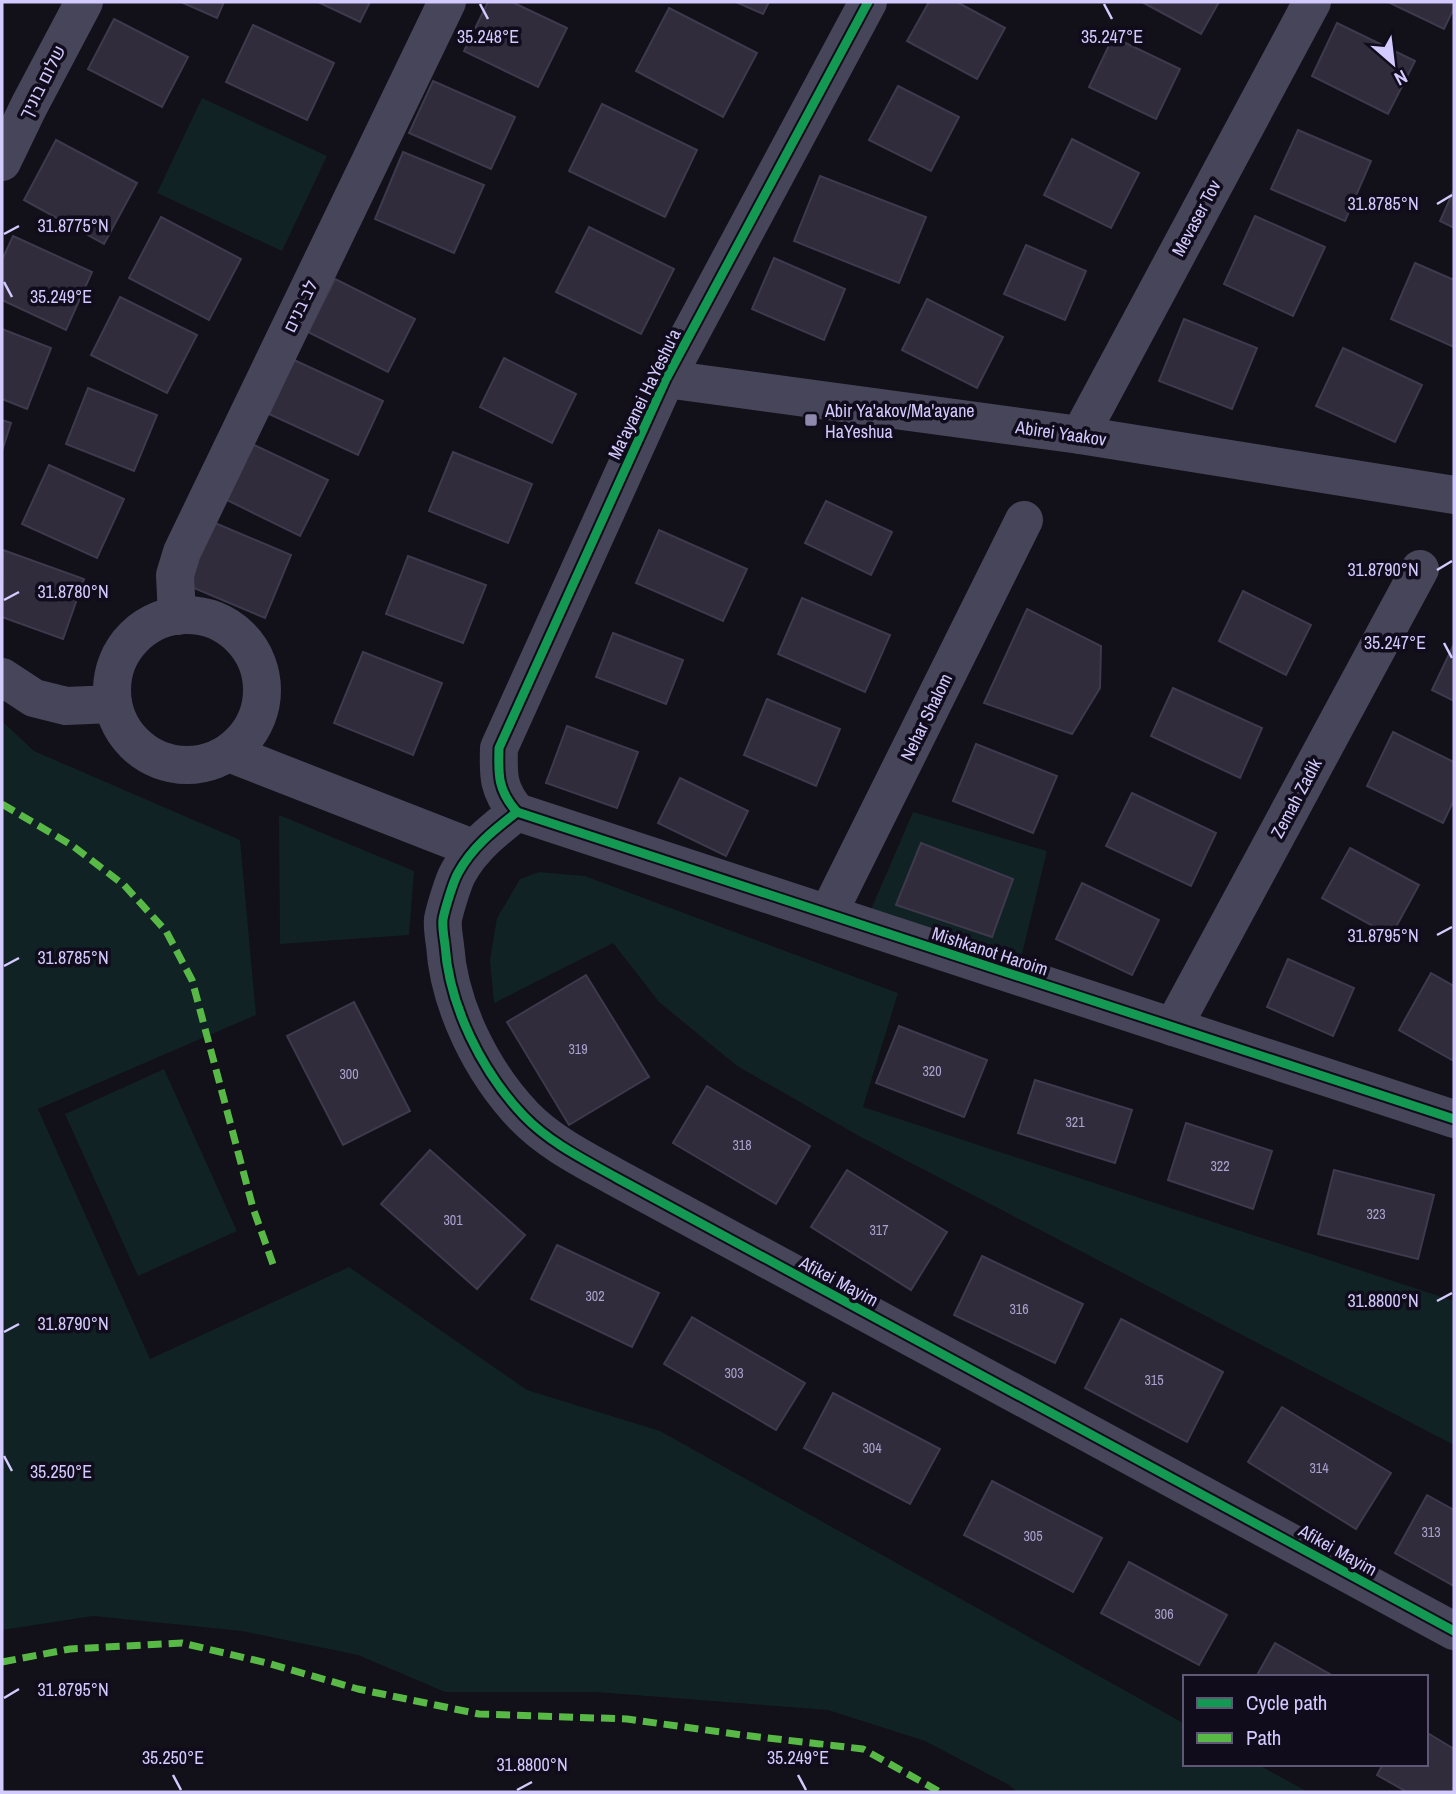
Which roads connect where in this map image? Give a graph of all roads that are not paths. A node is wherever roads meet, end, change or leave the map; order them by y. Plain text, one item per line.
1 (84, 2) edge
2 (447, 2) edge
3 (868, 2) edge
4 (1312, 2) edge
5 (2, 162) edge
6 (666, 379) junction
7 (1080, 435) junction
8 (1454, 495) edge
9 (1024, 520) dead end
10 (1420, 569) dead end
11 (177, 616) junction
12 (2, 677) edge
13 (113, 704) junction
14 (229, 753) junction
15 (517, 812) junction
16 (475, 849) junction
17 (828, 914) junction
18 (1173, 1027) junction
19 (1454, 1119) edge
20 (1454, 1631) edge

1 - 5 street, שלום בוניך
2 - 11 street, לב בנים
3 - 6 street, Ma'ayanei HaYeshu'a
4 - 7 street, Mevaser Tov
6 - 7 street, Abirei Yaakov
6 - 15 street, Ma'ayanei HaYeshu'a
7 - 8 street, Abirei Yaakov
9 - 17 street, Nehar Shalom
10 - 18 street, Zemah Zadik
11 - 13 street
11 - 14 street
12 - 13 street
13 - 14 street
14 - 16 street
15 - 16 street, Afikei Mayim
15 - 17 street, Mishkanot Haroim
16 - 20 street, Afikei Mayim
17 - 18 street, Mishkanot Haroim
18 - 19 street, Mishkanot Haroim

